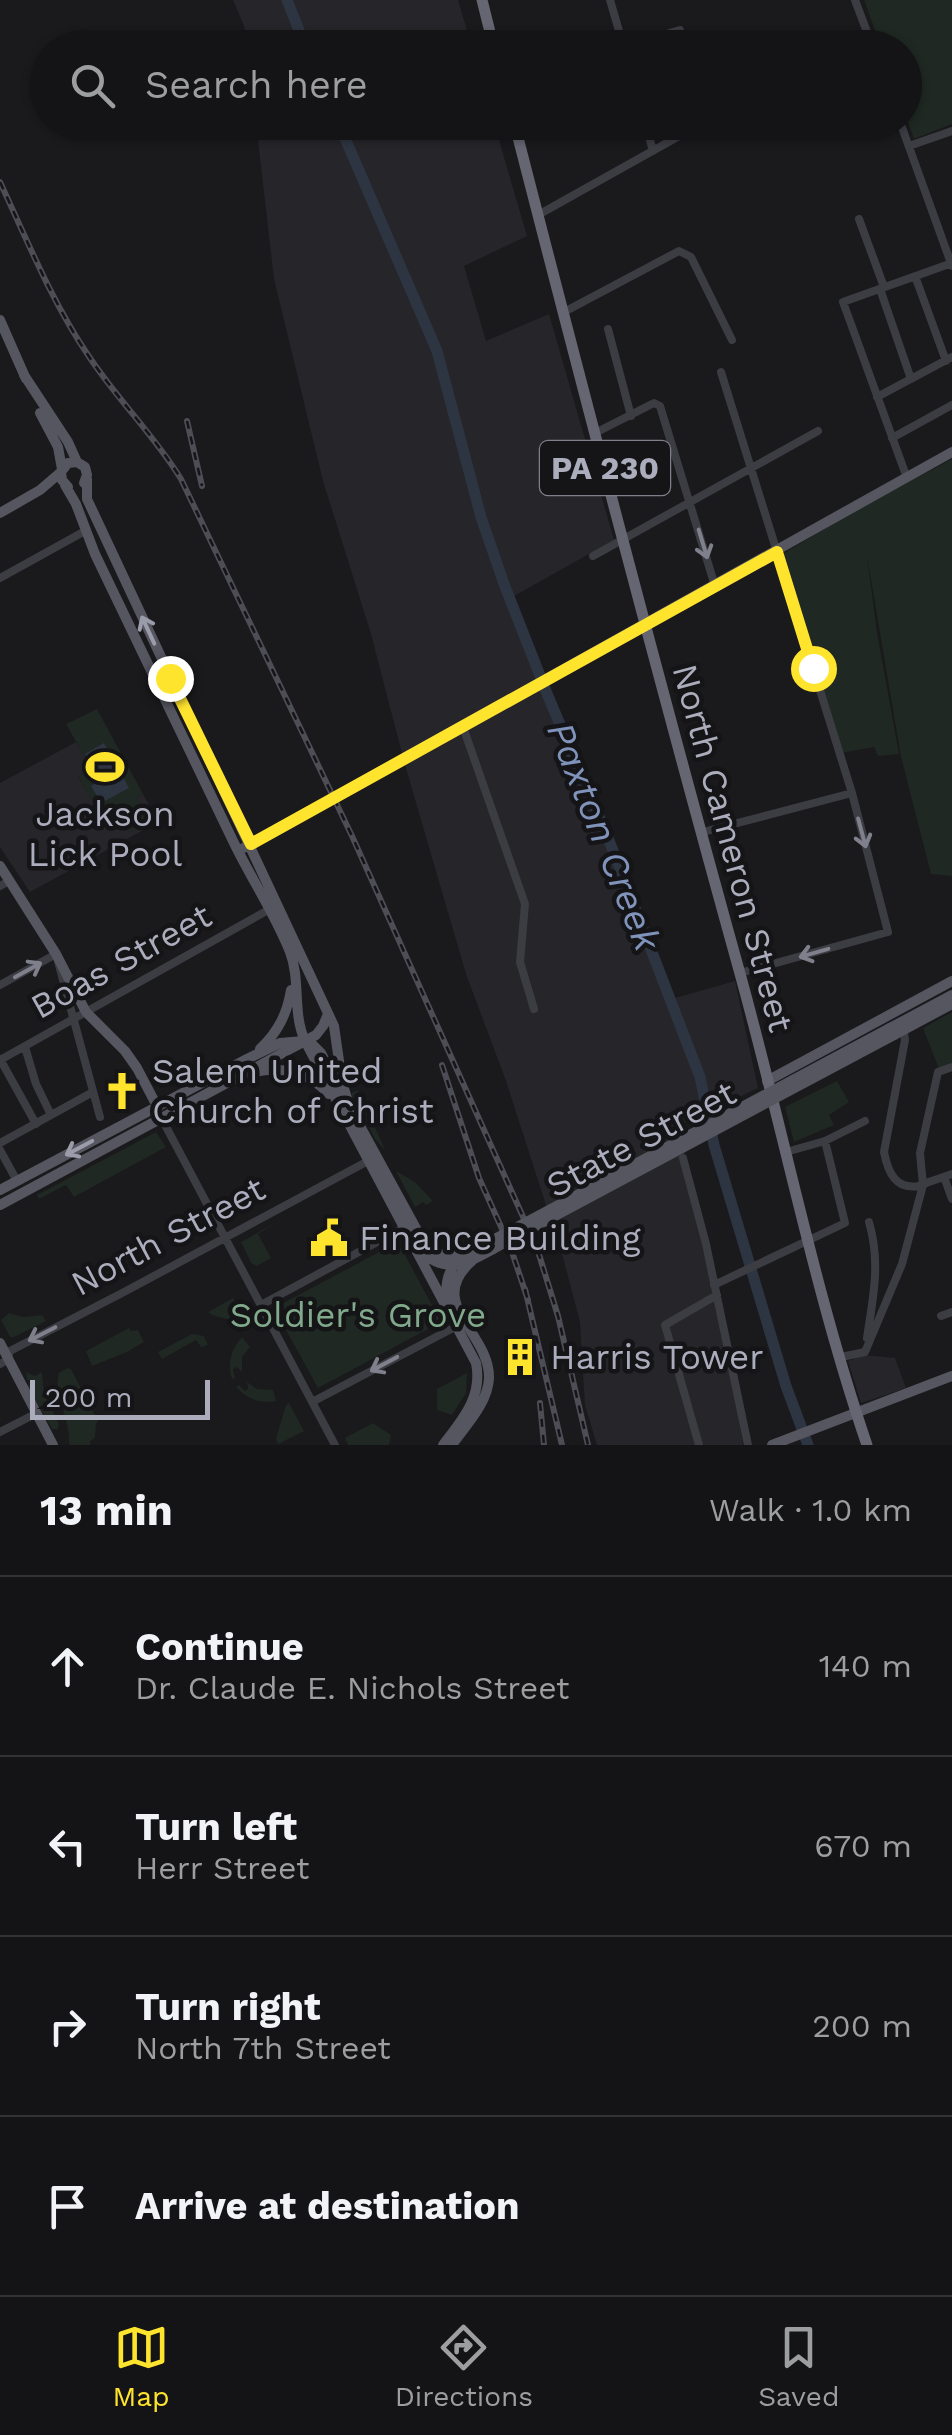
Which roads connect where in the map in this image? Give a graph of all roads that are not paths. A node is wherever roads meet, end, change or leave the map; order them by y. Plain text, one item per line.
1 (482, 0) edge
2 (610, 0) edge
3 (856, 0) edge
4 (490, 30) edge
5 (619, 30) edge
6 (867, 30) edge
7 (952, 130) edge
8 (519, 140) edge
9 (650, 140) edge
10 (672, 140) edge
11 (907, 140) edge
12 (909, 146) junction
13 (653, 150) junction
14 (538, 215) junction
15 (859, 218) dead end
16 (952, 264) edge
17 (915, 276) junction
18 (882, 288) junction
19 (564, 312) junction
20 (0, 320) edge
21 (608, 329) dead end
22 (732, 340) dead end
23 (949, 359) edge
24 (721, 372) dead end
25 (24, 375) junction
26 (911, 379) junction
27 (878, 397) junction
28 (952, 405) edge
29 (632, 416) junction
30 (818, 431) dead end
31 (595, 433) junction
32 (892, 438) junction
33 (952, 452) edge
34 (77, 462) junction
35 (751, 468) junction
36 (63, 477) junction
37 (906, 478) junction
38 (86, 479) junction
39 (690, 502) junction
40 (0, 513) edge
41 (100, 524) junction
42 (85, 531) junction
43 (624, 538) junction
44 (777, 552) junction
45 (594, 556) dead end
46 (0, 578) edge
47 (716, 586) junction
48 (645, 625) junction
49 (463, 727) junction
50 (852, 793) junction
51 (703, 832) junction
52 (251, 844) junction
53 (238, 851) junction
54 (0, 866) edge
55 (5, 884) edge
56 (270, 908) junction
57 (56, 954) junction
58 (292, 959) junction
59 (740, 973) junction
60 (952, 981) edge
61 (0, 985) edge
62 (952, 995) edge
63 (952, 1004) edge
64 (534, 1010) dead end
65 (86, 1012) junction
66 (328, 1013) junction
67 (73, 1019) junction
68 (897, 1029) junction
69 (305, 1041) junction
70 (25, 1046) junction
71 (247, 1058) junction
72 (0, 1060) edge
73 (952, 1066) edge
74 (243, 1076) junction
75 (767, 1081) junction
76 (92, 1092) junction
77 (157, 1106) junction
78 (345, 1108) junction
79 (51, 1115) junction
80 (100, 1117) dead end
81 (162, 1118) junction
82 (865, 1121) dead end
83 (36, 1124) junction
84 (825, 1141) junction
85 (0, 1146) edge
86 (786, 1152) junction
87 (683, 1158) dead end
88 (368, 1161) junction
89 (948, 1176) edge
90 (17, 1181) junction
91 (923, 1185) junction
92 (0, 1190) edge
93 (952, 1199) edge
94 (0, 1205) edge
95 (869, 1222) dead end
96 (403, 1228) junction
97 (225, 1238) junction
98 (410, 1240) junction
99 (808, 1240) junction
100 (470, 1257) junction
101 (452, 1266) junction
102 (716, 1290) junction
103 (261, 1306) junction
104 (952, 1312) edge
105 (450, 1313) junction
106 (941, 1316) dead end
107 (457, 1326) junction
108 (0, 1343) edge
109 (865, 1352) junction
110 (840, 1357) junction
111 (4, 1362) edge
112 (952, 1376) edge
113 (312, 1402) junction
114 (856, 1413) junction
115 (35, 1414) junction
116 (0, 1432) edge
117 (53, 1445) edge
118 (335, 1445) edge
119 (442, 1445) edge
120 (452, 1445) edge
121 (699, 1445) edge
122 (748, 1445) edge
123 (772, 1445) edge
124 (868, 1445) edge

1 - 4 highway
2 - 5 street
3 - 6 street
7 - 12 street
8 - 14 highway, North Cameron Street / PA 230
9 - 13 street
10 - 13 street
11 - 12 street
12 - 16 street
13 - 14 street
14 - 19 highway, North Cameron Street / PA 230
15 - 18 street
16 - 17 street
17 - 18 street
17 - 23 street
18 - 26 street
18 - 27 street
19 - 22 street
19 - 31 highway, North Cameron Street / PA 230
20 - 25 main road
21 - 29 street
23 - 26 street
24 - 35 street
25 - 34 main road
25 - 36 main road
26 - 27 street
27 - 32 street
28 - 32 street
29 - 31 street
29 - 39 street
30 - 35 street
31 - 43 highway, North Cameron Street / PA 230
32 - 37 street
33 - 37 main road
34 - 36 main road
34 - 38 main road
35 - 39 street
35 - 44 street
36 - 38 main road
36 - 40 main road
36 - 42 main road
37 - 44 main road
38 - 41 main road
39 - 43 street
39 -> 47 street
41 - 42 main road
52 -> 41 main road
42 - 46 street
42 - 53 main road
43 - 45 street
43 - 48 highway, North Cameron Street / PA 230
44 - 47 main road
44 - 50 street
47 - 48 main road
48 - 49 main road
48 - 51 highway, North Cameron Street / PA 230
49 - 52 main road
49 - 64 street
50 - 51 street
50 -> 59 street
51 - 59 highway, North Cameron Street / PA 230
52 - 53 main road
52 - 66 main road
53 - 56 main road
54 - 55 main road
55 - 57 main road
56 - 58 main road
56 - 65 street, Boas Street
61 -> 57 street
57 - 65 main road
57 - 67 street
58 - 69 main road
58 - 71 main road
59 - 75 highway, North Cameron Street / PA 230
60 - 75 main road, State Street
62 - 68 main road, State Street
63 - 68 main road, State Street
65 - 67 street, Boas Street
65 - 77 main road
66 - 69 main road
66 - 78 main road
67 - 70 street, Boas Street
67 - 76 street
68 - 91 street
68 - 100 main road, State Street, bridge
69 - 71 main road
69 - 74 main road
69 - 78 main road
70 - 72 street, Boas Street
70 - 79 street
71 - 77 main road
72 - 83 street
73 - 91 street
74 - 78 main road
74 - 81 main road
75 - 86 highway, North Cameron Street / PA 230
76 - 79 street
76 - 80 street
77 - 81 main road
77 -> 90 main road
78 - 88 main road
78 - 100 main road
79 - 83 street
81 - 94 main road
81 - 97 street
82 - 84 street
83 - 85 street
84 - 86 street
84 - 99 street
85 - 90 street
86 - 99 highway, North Cameron Street / PA 230
87 - 102 street
88 - 96 main road
88 - 97 street, North Street
89 - 91 street
89 - 93 street
90 - 92 main road
91 - 109 street
95 - 109 street
96 - 98 main road
96 - 103 street
97 - 103 street
97 -> 111 street, North Street
98 - 101 main road
98 - 105 main road
99 - 102 street
99 - 110 highway, North Cameron Street / PA 230
100 - 101 main road, State Street
100 - 120 main road
101 - 105 main road
102 - 121 street
102 - 122 street
103 - 113 street
104 - 106 street
105 - 107 main road
107 -> 113 street
107 - 119 main road
108 - 111 main road
109 - 110 street
110 - 114 highway, North Cameron Street / PA 230
111 - 115 main road
112 - 114 main road
113 - 118 street
114 - 123 main road
114 - 124 highway, PA 230
115 - 116 street
115 - 117 main road

